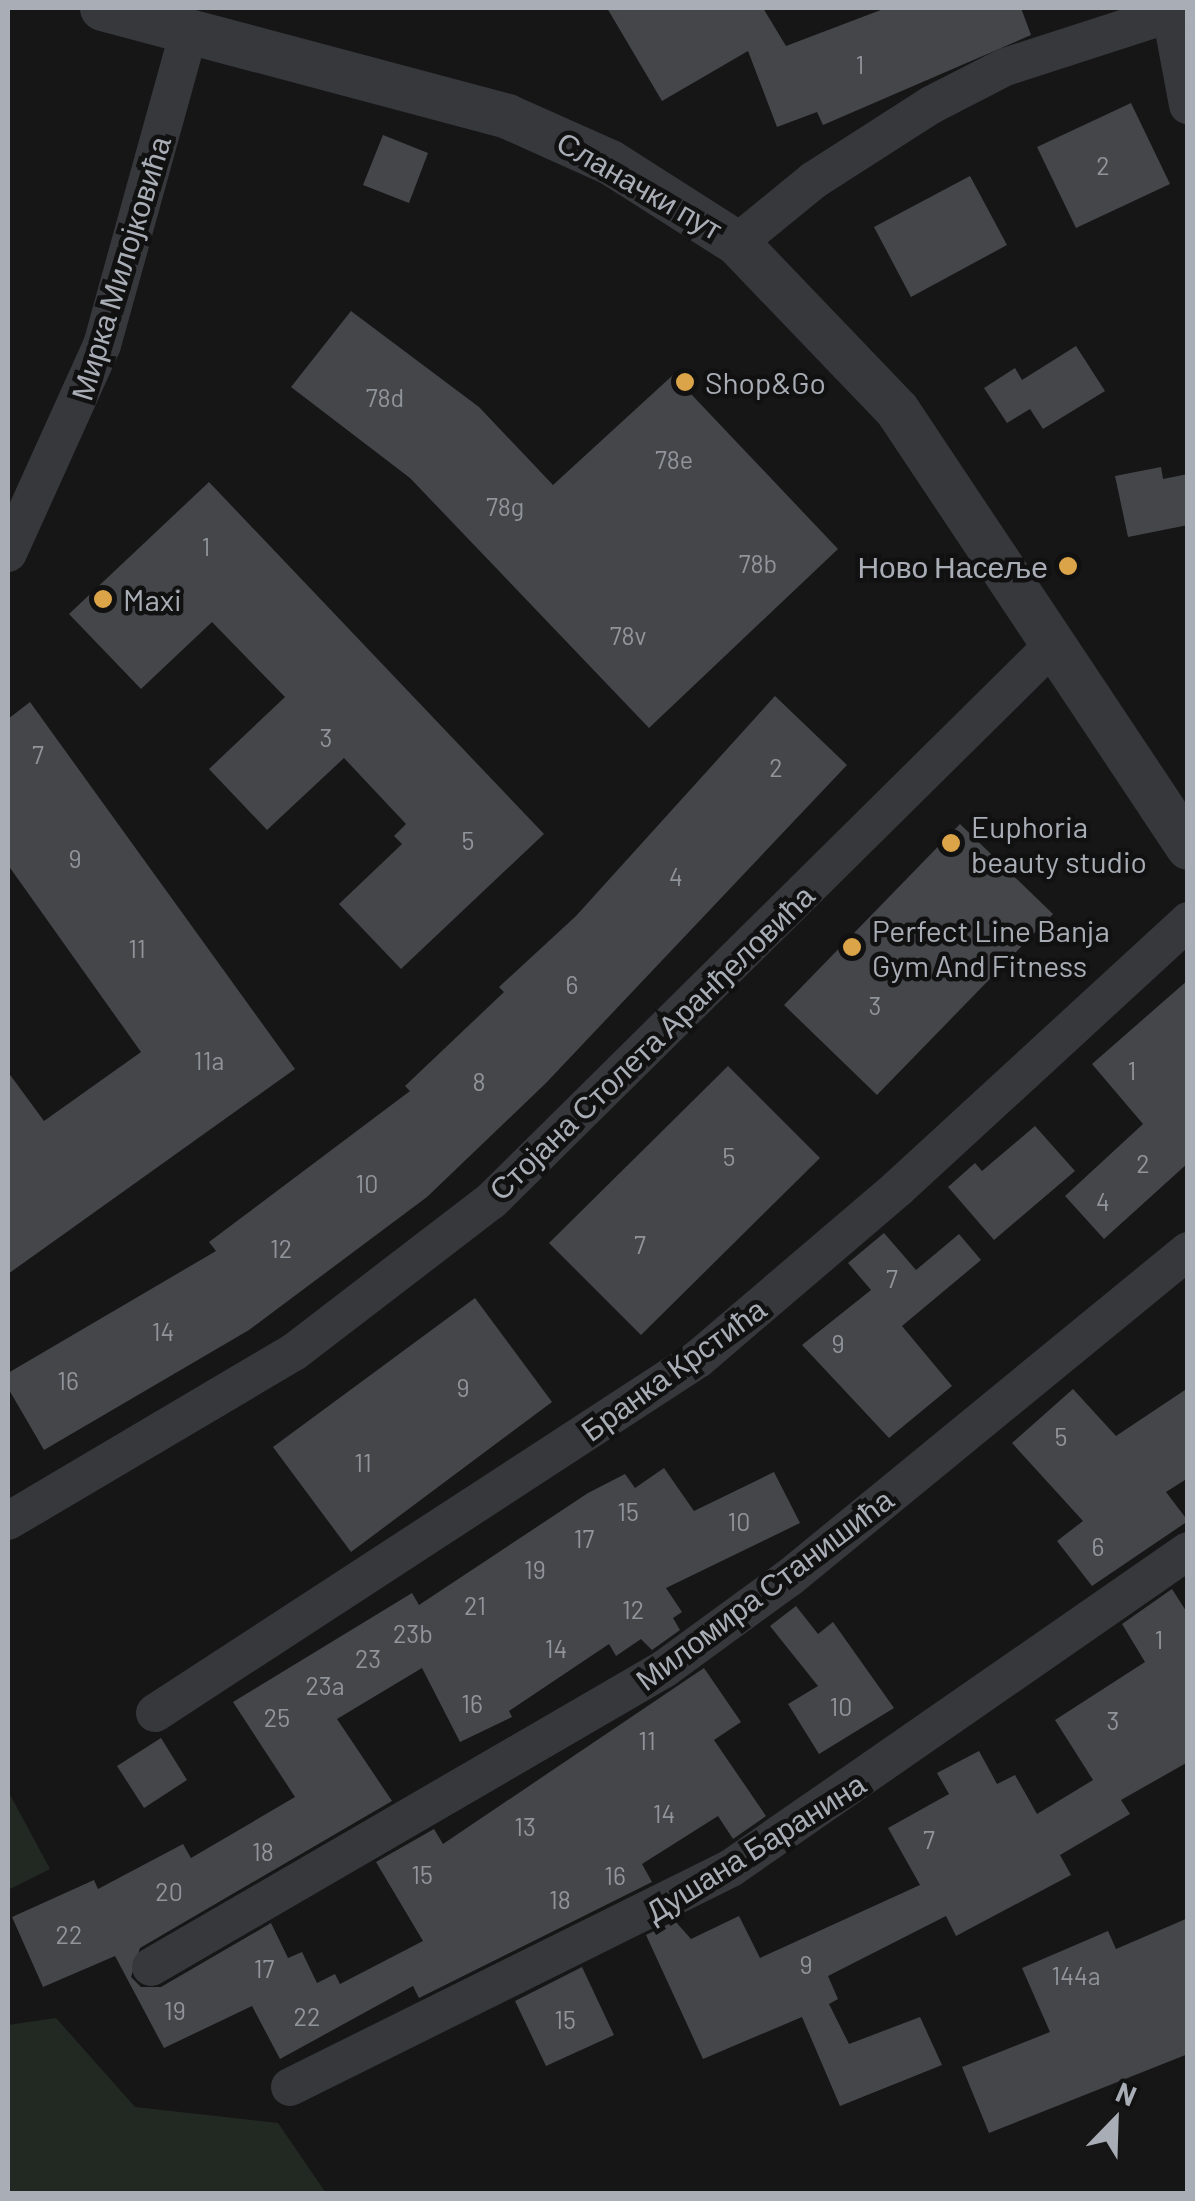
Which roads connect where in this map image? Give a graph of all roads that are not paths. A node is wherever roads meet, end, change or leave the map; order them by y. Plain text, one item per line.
1 (102, 8) edge
2 (1179, 11) edge
3 (189, 31) junction
4 (1188, 105) edge
5 (737, 243) junction
6 (8, 552) edge
7 (1054, 644) junction
8 (1188, 847) edge
9 (1188, 921) edge
10 (1188, 1252) edge
11 (8, 1521) edge
12 (1188, 1551) edge
13 (154, 1713) dead end
14 (150, 1967) dead end
15 (290, 2087) dead end

1 - 3 street, Сланачки пут
2 - 4 street
2 - 5 street
3 - 5 street, Сланачки пут
3 - 6 street, Мирка Милојковића
5 - 7 street, Сланачки пут
7 - 8 street, Сланачки пут
7 - 11 street, Стојана Столета Аранђеловића
9 - 13 street, Бранка Крстића
10 - 14 street, Миломира Станишића
12 - 15 street, Душана Баранина

